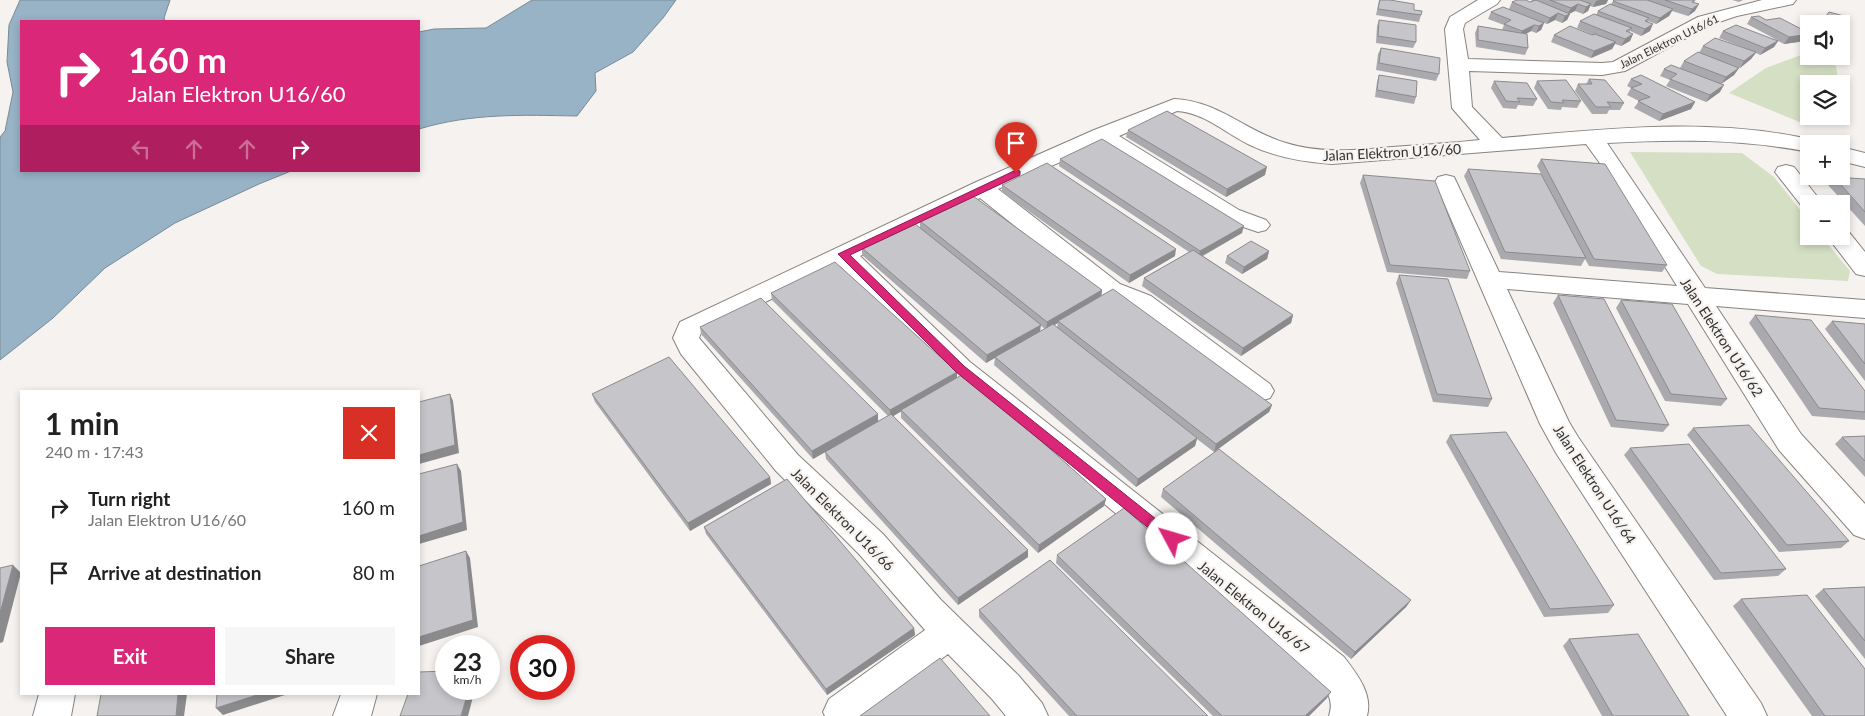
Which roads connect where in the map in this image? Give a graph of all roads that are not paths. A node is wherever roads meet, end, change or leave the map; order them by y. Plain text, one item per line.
1 (1491, 0) edge
2 (1787, 0) edge
3 (1459, 65) junction
4 (1102, 135) junction
5 (1592, 137) junction
6 (1800, 144) edge
7 (1497, 146) junction
8 (1850, 146) edge
9 (1865, 147) edge
10 (1850, 156) edge
11 (1865, 160) edge
12 (1786, 172) dead end
13 (1446, 182) dead end
14 (982, 188) junction
15 (1805, 195) edge
16 (1258, 225) dead end
17 (1846, 245) edge
18 (843, 254) junction
19 (1865, 268) edge
20 (1492, 280) junction
21 (1696, 296) junction
22 (1865, 309) edge
23 (708, 318) joint
24 (1260, 391) dead end
25 (1865, 526) edge
26 (950, 632) junction
27 (57, 695) edge
28 (359, 695) edge
29 (842, 712) dead end
30 (52, 716) edge
31 (352, 716) edge
32 (1029, 716) edge
33 (1348, 716) edge
34 (1748, 716) edge

1 - 3 street
2 - 3 street, Jalan Elektron U16/61
3 - 7 street
4 - 7 street, Jalan Elektron U16/60
4 - 14 street, Jalan Elektron U16/60
4 - 16 street
5 - 6 street, Jalan Elektron U16/60
5 - 7 street, Jalan Elektron U16/60
5 - 21 street, Jalan Elektron U16/62
8 - 9 street
10 - 11 street
12 - 15 street
13 - 20 street, Jalan Elektron U16/64
14 - 18 street, Jalan Elektron U16/60
14 - 24 street
17 - 19 street
18 - 23 street, Jalan Elektron U16/60
18 - 33 street, Jalan Elektron U16/67
20 - 21 street
20 - 34 street, Jalan Elektron U16/64
21 - 22 street
21 - 25 street, Jalan Elektron U16/62
23 - 26 street, Jalan Elektron U16/66
26 - 29 street
26 - 32 street, Jalan Elektron U16/66
27 - 30 street
28 - 31 street

